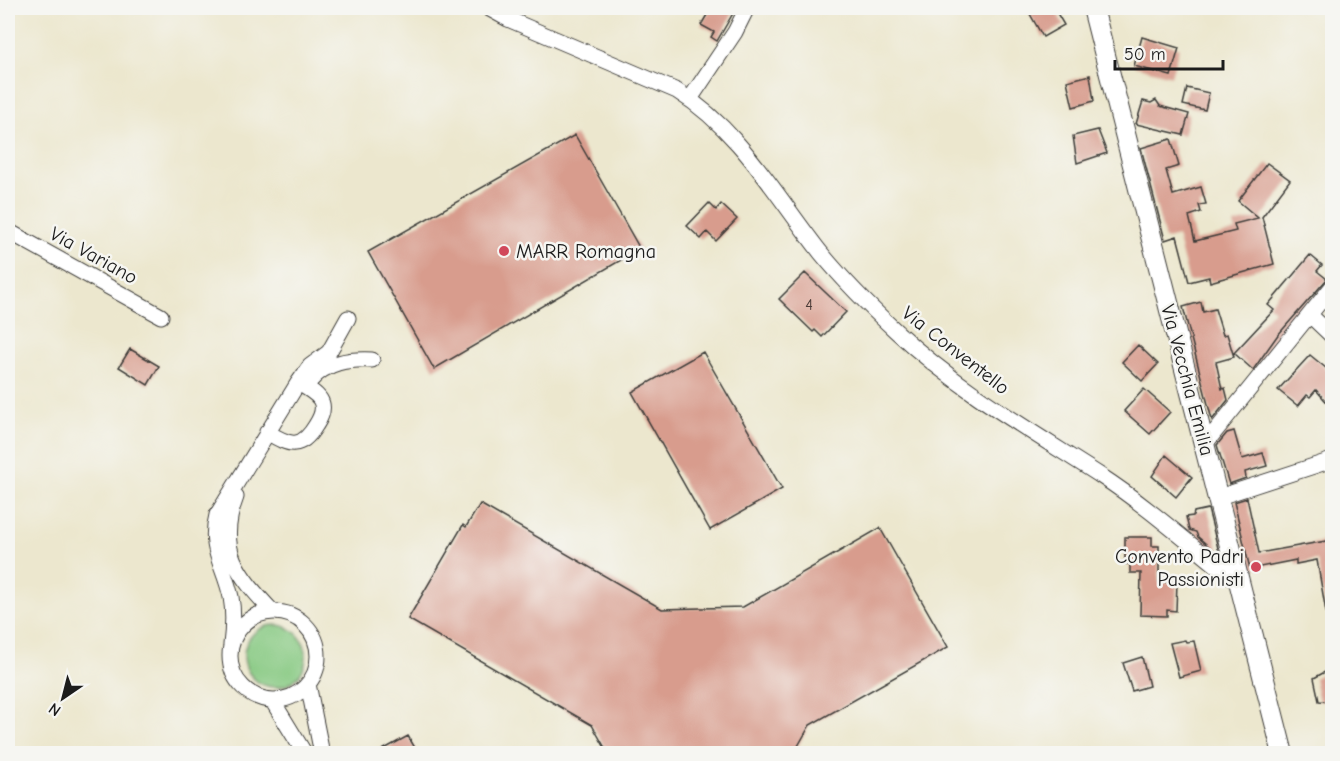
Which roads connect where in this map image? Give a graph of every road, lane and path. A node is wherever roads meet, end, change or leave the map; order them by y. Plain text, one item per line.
1 (488, 8) edge
2 (747, 8) edge
3 (1093, 8) edge
4 (690, 99) junction
5 (8, 231) edge
6 (1332, 287) edge
7 (1310, 315) junction
8 (160, 316) dead end
9 (348, 318) dead end
10 (1332, 336) edge
11 (372, 360) dead end
12 (301, 385) junction
13 (271, 434) junction
14 (1205, 444) junction
15 (1332, 460) edge
16 (1219, 497) junction
17 (1241, 585) junction
18 (273, 612) junction
19 (231, 645) junction
20 (308, 684) junction
21 (272, 700) junction
22 (305, 753) edge
23 (322, 753) edge
24 (1283, 753) edge

1 - 4 street, Via Conventello
2 - 4 street
3 - 14 street, Via Vecchia Emilia
4 - 17 street, Via Conventello
5 - 8 street, Via Variano
6 - 7 street
7 - 10 street
7 - 14 street
9 - 12 street
11 - 12 street
12 - 13 street
12 - 13 street
13 - 18 street
13 - 19 street
14 - 16 street, Via Vecchia Emilia
15 - 16 street
16 - 17 street, Via Vecchia Emilia
17 - 24 street, Via Vecchia Emilia
18 - 19 street
18 - 20 street
19 - 21 street
20 - 21 street
20 - 23 street
21 - 22 street

